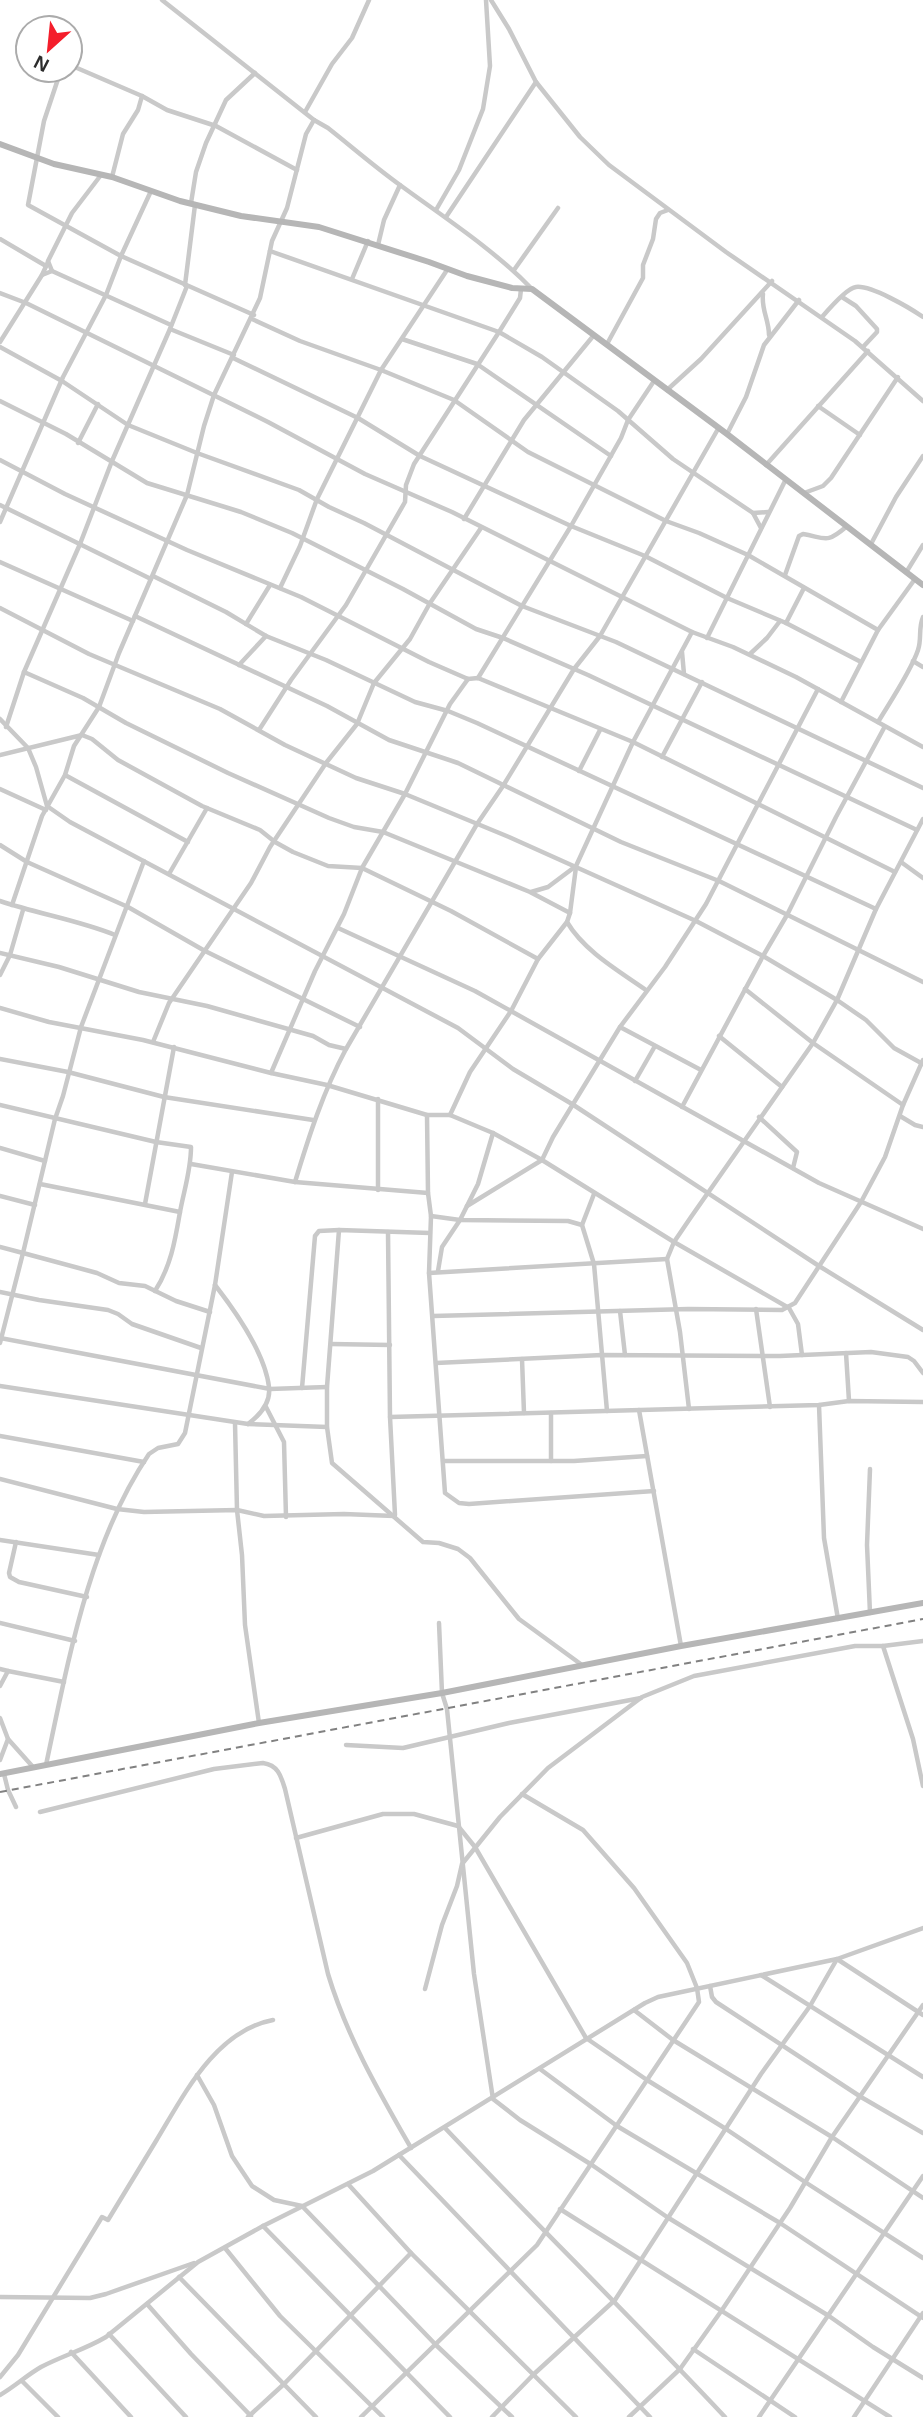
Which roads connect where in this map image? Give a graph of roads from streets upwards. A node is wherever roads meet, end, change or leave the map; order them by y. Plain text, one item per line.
1 (162, 0) edge
2 (369, 0) edge
3 (488, 0) edge
4 (84, 71) edge
5 (255, 73) junction
6 (537, 82) junction
7 (56, 84) edge
8 (142, 96) junction
9 (305, 111) junction
10 (314, 120) junction
11 (216, 126) junction
12 (0, 144) edge
13 (38, 158) junction
14 (297, 170) junction
15 (101, 175) junction
16 (112, 177) junction
17 (400, 185) junction
18 (151, 191) junction
19 (193, 204) junction
20 (558, 208) dead end
21 (436, 210) junction
22 (669, 210) junction
23 (446, 217) junction
24 (282, 221) junction
25 (66, 226) junction
26 (0, 239) edge
27 (368, 242) junction
28 (378, 245) junction
29 (270, 251) junction
30 (121, 256) junction
31 (47, 264) junction
32 (447, 270) junction
33 (514, 270) junction
34 (52, 271) junction
35 (42, 275) junction
36 (352, 279) junction
37 (772, 281) junction
38 (186, 285) junction
39 (521, 289) junction
40 (532, 289) junction
41 (763, 291) junction
42 (0, 293) edge
43 (106, 295) junction
44 (842, 297) junction
45 (799, 300) junction
46 (26, 303) junction
47 (423, 306) junction
48 (253, 317) junction
49 (822, 317) junction
50 (923, 317) edge
51 (171, 327) junction
52 (499, 332) junction
53 (87, 334) junction
54 (594, 335) junction
55 (769, 336) junction
56 (402, 339) junction
57 (0, 345) edge
58 (607, 345) junction
59 (866, 349) junction
60 (234, 357) junction
61 (477, 364) junction
62 (153, 367) junction
63 (381, 370) junction
64 (563, 371) junction
65 (898, 377) junction
66 (62, 381) junction
67 (654, 381) junction
68 (667, 390) junction
69 (214, 395) junction
70 (922, 399) edge
71 (454, 400) junction
72 (0, 401) edge
73 (98, 404) junction
74 (535, 406) junction
75 (818, 406) junction
76 (358, 418) junction
77 (628, 420) junction
78 (44, 423) junction
79 (128, 425) junction
80 (718, 429) junction
81 (727, 434) junction
82 (860, 435) junction
83 (512, 440) junction
84 (78, 443) junction
85 (197, 453) junction
86 (420, 456) junction
87 (611, 456) junction
88 (923, 456) edge
89 (336, 459) junction
90 (0, 460) edge
91 (112, 461) junction
92 (765, 465) junction
93 (22, 470) junction
94 (693, 475) junction
95 (785, 481) junction
96 (484, 484) junction
97 (594, 485) junction
98 (407, 493) junction
99 (802, 494) junction
100 (187, 495) junction
101 (317, 499) junction
102 (3, 506) edge
103 (94, 506) junction
104 (768, 512) junction
105 (753, 513) junction
106 (464, 519) junction
107 (666, 521) junction
108 (0, 522) edge
109 (571, 526) junction
110 (481, 527) junction
111 (846, 527) junction
112 (761, 528) junction
113 (387, 535) junction
114 (303, 539) junction
115 (168, 541) junction
116 (80, 544) junction
117 (870, 544) junction
118 (923, 545) edge
119 (748, 555) junction
120 (645, 556) junction
121 (548, 561) junction
122 (0, 562) edge
123 (454, 569) junction
124 (366, 571) junction
125 (906, 571) junction
126 (785, 575) junction
127 (152, 578) junction
128 (915, 579) junction
129 (270, 585) junction
130 (923, 585) edge
131 (280, 588) junction
132 (804, 588) junction
133 (60, 590) junction
134 (623, 596) junction
135 (727, 598) junction
136 (430, 603) junction
137 (522, 606) junction
138 (0, 608) edge
139 (338, 616) junction
140 (923, 617) edge
141 (134, 619) junction
142 (783, 622) junction
143 (246, 624) junction
144 (42, 630) junction
145 (878, 630) junction
146 (692, 632) junction
147 (266, 636) junction
148 (600, 636) junction
149 (503, 638) junction
150 (707, 638) junction
151 (404, 649) junction
152 (682, 652) junction
153 (312, 653) junction
154 (750, 654) junction
155 (914, 661) junction
156 (861, 662) junction
157 (115, 665) junction
158 (239, 665) junction
159 (923, 667) edge
160 (574, 669) junction
161 (671, 670) junction
162 (24, 672) junction
163 (685, 675) junction
164 (468, 678) junction
165 (478, 678) junction
166 (702, 682) junction
167 (374, 683) junction
168 (286, 688) junction
169 (818, 688) junction
170 (841, 702) junction
171 (653, 706) junction
172 (99, 707) junction
173 (550, 709) junction
174 (448, 711) junction
175 (0, 719) edge
176 (682, 720) junction
177 (878, 722) junction
178 (357, 724) junction
179 (5, 727) junction
180 (796, 728) junction
181 (884, 728) junction
182 (259, 730) junction
183 (600, 730) junction
184 (82, 735) junction
185 (633, 742) junction
186 (526, 746) junction
187 (923, 747) edge
188 (28, 748) junction
189 (427, 751) junction
190 (0, 755) edge
191 (662, 757) junction
192 (867, 760) junction
193 (326, 763) junction
194 (778, 766) junction
195 (579, 771) junction
196 (65, 775) junction
197 (503, 786) junction
198 (612, 786) junction
199 (923, 788) edge
200 (0, 789) edge
201 (405, 794) junction
202 (846, 797) junction
203 (301, 804) junction
204 (759, 804) junction
205 (47, 808) junction
206 (207, 808) junction
207 (923, 819) edge
208 (477, 824) junction
209 (592, 828) junction
210 (917, 830) junction
211 (383, 832) junction
212 (825, 837) junction
213 (188, 842) junction
214 (275, 842) junction
215 (738, 844) junction
216 (0, 845) edge
217 (144, 861) junction
218 (454, 861) junction
219 (27, 862) junction
220 (901, 862) junction
221 (576, 866) junction
222 (362, 868) junction
223 (895, 872) junction
224 (169, 874) junction
225 (806, 877) junction
226 (923, 878) edge
227 (719, 881) junction
228 (530, 892) junction
229 (0, 901) edge
230 (431, 901) junction
231 (12, 905) junction
232 (128, 907) junction
233 (233, 908) junction
234 (876, 909) junction
235 (23, 910) junction
236 (570, 913) junction
237 (788, 915) junction
238 (696, 921) junction
239 (567, 922) junction
240 (338, 928) junction
241 (116, 935) junction
242 (205, 951) junction
243 (859, 951) junction
244 (0, 953) edge
245 (10, 955) junction
246 (401, 955) junction
247 (763, 956) junction
248 (324, 958) junction
249 (538, 959) junction
250 (0, 975) edge
251 (100, 979) junction
252 (923, 982) edge
253 (381, 988) junction
254 (745, 989) junction
255 (646, 990) junction
256 (172, 998) junction
257 (303, 999) junction
258 (837, 1000) junction
259 (0, 1008) edge
260 (511, 1011) junction
261 (81, 1027) junction
262 (360, 1027) junction
263 (620, 1027) junction
264 (288, 1031) junction
265 (719, 1036) junction
266 (153, 1042) junction
267 (813, 1043) junction
268 (655, 1046) junction
269 (173, 1047) junction
270 (346, 1049) junction
271 (484, 1049) junction
272 (0, 1059) edge
273 (598, 1060) junction
274 (922, 1063) edge
275 (701, 1070) junction
276 (68, 1072) junction
277 (271, 1073) junction
278 (635, 1081) junction
279 (327, 1085) junction
280 (782, 1087) junction
281 (164, 1097) junction
282 (378, 1099) junction
283 (572, 1104) junction
284 (0, 1105) edge
285 (903, 1105) junction
286 (681, 1107) junction
287 (427, 1115) junction
288 (450, 1115) junction
289 (900, 1116) junction
290 (760, 1117) junction
291 (55, 1119) junction
292 (313, 1120) junction
293 (923, 1127) edge
294 (493, 1133) junction
295 (156, 1142) junction
296 (744, 1142) junction
297 (0, 1149) edge
298 (542, 1160) junction
299 (45, 1161) junction
300 (191, 1164) junction
301 (793, 1168) junction
302 (232, 1172) junction
303 (295, 1182) junction
304 (40, 1184) junction
305 (378, 1190) junction
306 (428, 1194) junction
307 (594, 1194) junction
308 (708, 1194) junction
309 (0, 1196) edge
310 (862, 1202) junction
311 (145, 1204) junction
312 (35, 1205) junction
313 (467, 1206) junction
314 (180, 1212) junction
315 (430, 1216) junction
316 (460, 1220) junction
317 (582, 1225) junction
318 (923, 1229) edge
319 (339, 1230) junction
320 (388, 1231) junction
321 (430, 1233) junction
322 (674, 1242) junction
323 (0, 1247) edge
324 (23, 1253) junction
325 (667, 1259) junction
326 (594, 1264) junction
327 (819, 1266) junction
328 (438, 1271) junction
329 (429, 1273) junction
330 (215, 1285) junction
331 (155, 1291) junction
332 (0, 1292) edge
333 (12, 1295) junction
334 (789, 1308) junction
335 (756, 1309) junction
336 (676, 1310) junction
337 (598, 1311) junction
338 (620, 1311) junction
339 (210, 1312) junction
340 (433, 1316) junction
341 (923, 1329) edge
342 (0, 1340) edge
343 (331, 1344) junction
344 (390, 1345) junction
345 (201, 1348) junction
346 (846, 1353) junction
347 (682, 1354) junction
348 (802, 1354) junction
349 (602, 1355) junction
350 (625, 1355) junction
351 (762, 1356) junction
352 (522, 1359) junction
353 (436, 1363) junction
354 (923, 1373) edge
355 (197, 1374) junction
356 (0, 1386) edge
357 (327, 1387) junction
358 (302, 1388) junction
359 (270, 1389) junction
360 (849, 1401) junction
361 (923, 1402) edge
362 (819, 1405) junction
363 (266, 1407) junction
364 (770, 1407) junction
365 (689, 1409) junction
366 (639, 1410) junction
367 (607, 1411) junction
368 (524, 1413) junction
369 (551, 1413) junction
370 (439, 1415) junction
371 (189, 1416) junction
372 (390, 1417) junction
373 (234, 1423) junction
374 (247, 1424) junction
375 (277, 1427) junction
376 (327, 1427) junction
377 (0, 1436) edge
378 (646, 1456) junction
379 (443, 1461) junction
380 (551, 1461) junction
381 (144, 1462) junction
382 (870, 1469) dead end
383 (0, 1479) edge
384 (654, 1491) junction
385 (117, 1509) junction
386 (237, 1510) junction
387 (395, 1516) junction
388 (286, 1517) junction
389 (0, 1540) edge
390 (16, 1542) junction
391 (99, 1555) junction
392 (87, 1597) junction
393 (923, 1603) edge
394 (870, 1613) junction
395 (838, 1619) junction
396 (0, 1623) edge
397 (439, 1623) dead end
398 (75, 1641) junction
399 (923, 1641) edge
400 (681, 1646) junction
401 (883, 1646) junction
402 (583, 1667) junction
403 (0, 1669) edge
404 (8, 1671) junction
405 (64, 1682) junction
406 (0, 1686) edge
407 (442, 1693) junction
408 (642, 1698) junction
409 (0, 1718) edge
410 (259, 1723) junction
411 (449, 1737) junction
412 (8, 1738) junction
413 (346, 1745) dead end
414 (0, 1760) edge
415 (46, 1765) junction
416 (33, 1768) junction
417 (2, 1774) edge
418 (923, 1787) edge
419 (522, 1794) junction
420 (16, 1807) dead end
421 (40, 1812) dead end
422 (458, 1826) junction
423 (296, 1838) junction
424 (475, 1847) junction
425 (462, 1864) junction
426 (923, 1928) edge
427 (837, 1959) junction
428 (761, 1975) junction
429 (710, 1986) junction
430 (697, 1988) junction
431 (425, 1989) dead end
432 (923, 2005) edge
433 (810, 2006) junction
434 (633, 2010) junction
435 (921, 2013) edge
436 (273, 2020) dead end
437 (586, 2038) junction
438 (673, 2040) junction
439 (783, 2043) junction
440 (889, 2055) junction
441 (540, 2069) junction
442 (197, 2075) junction
443 (923, 2077) edge
444 (647, 2080) junction
445 (752, 2088) junction
446 (861, 2097) junction
447 (493, 2099) junction
448 (617, 2126) junction
449 (445, 2128) junction
450 (726, 2129) junction
451 (923, 2133) edge
452 (832, 2137) junction
453 (411, 2148) junction
454 (399, 2155) junction
455 (592, 2165) junction
456 (698, 2173) junction
457 (923, 2176) edge
458 (805, 2182) junction
459 (348, 2184) junction
460 (911, 2191) junction
461 (923, 2198) edge
462 (302, 2206) junction
463 (561, 2209) junction
464 (667, 2217) junction
465 (780, 2223) junction
466 (263, 2226) junction
467 (884, 2232) junction
468 (545, 2234) junction
469 (225, 2248) junction
470 (411, 2253) junction
471 (923, 2258) edge
472 (640, 2260) junction
473 (198, 2262) junction
474 (750, 2268) junction
475 (510, 2272) junction
476 (857, 2275) junction
477 (180, 2277) junction
478 (380, 2286) junction
479 (0, 2297) edge
480 (52, 2299) junction
481 (615, 2300) junction
482 (147, 2304) junction
483 (722, 2310) junction
484 (471, 2311) junction
485 (829, 2316) junction
486 (922, 2316) edge
487 (350, 2317) junction
488 (109, 2334) junction
489 (575, 2339) junction
490 (436, 2345) junction
491 (693, 2349) junction
492 (316, 2350) junction
493 (71, 2352) junction
494 (894, 2359) junction
495 (798, 2360) junction
496 (680, 2369) junction
497 (1, 2373) edge
498 (407, 2373) junction
499 (534, 2374) junction
500 (923, 2378) edge
501 (22, 2381) junction
502 (284, 2384) junction
503 (0, 2395) edge
504 (866, 2402) junction
505 (771, 2403) junction
506 (372, 2407) junction
507 (502, 2407) junction
508 (640, 2408) junction
509 (250, 2416) edge
510 (58, 2417) edge
511 (131, 2417) edge
512 (186, 2417) edge
513 (316, 2417) edge
514 (361, 2417) edge
515 (383, 2417) edge
516 (450, 2417) edge
517 (492, 2417) edge
518 (512, 2417) edge
519 (576, 2417) edge
520 (629, 2417) edge
521 (649, 2417) edge
522 (725, 2417) edge
523 (760, 2417) edge
524 (795, 2417) edge
525 (854, 2417) edge
526 (890, 2417) edge

1 - 5 street
2 - 9 street
3 - 6 street
3 - 21 street
4 - 8 street
5 - 9 street
5 - 11 street
6 - 22 street
6 - 23 street
7 - 13 street
8 - 11 street
8 - 16 street
9 - 10 street
10 - 14 street
10 - 17 street
11 - 14 street
11 - 19 street
12 - 13 street
13 - 15 street
13 - 25 street
14 - 24 street
15 - 16 street
15 - 25 street
16 - 18 street
17 - 21 street
17 - 28 street
18 - 19 street
18 - 30 street
19 - 24 street
19 - 38 street
20 - 33 street
21 - 23 street
22 - 37 street
22 - 58 street
23 - 33 street
24 - 27 street
24 - 29 street
25 - 30 street
25 - 31 street
26 - 31 street
27 - 28 street
27 - 36 street
28 - 32 street
29 - 36 street
29 - 48 street
30 - 38 street
30 - 43 street
31 - 34 street
31 - 35 street
32 - 39 street
32 - 47 street
33 - 40 street
34 - 35 street
34 - 43 street
35 - 46 street
36 - 47 street
37 - 41 street
37 - 45 street
38 - 48 street
38 - 51 street
39 - 40 street
39 - 52 street
40 - 54 street
41 - 55 street
41 - 68 street
42 - 46 street
43 - 51 street
43 - 53 street
44 - 49 street
44 - 50 street
44 - 59 street
45 - 49 street
45 - 55 street
46 - 53 street
46 - 57 street
47 - 52 street
47 - 56 street
48 - 60 street
48 - 63 street
49 - 59 street
51 - 60 street
51 - 62 street
52 - 61 street
52 - 64 street
53 - 62 street
53 - 66 street
54 - 58 street
54 - 64 street
55 - 81 street
56 - 61 street
56 - 63 street
57 - 66 street
58 - 67 street
59 - 65 street
59 - 75 street
60 - 69 street
60 - 76 street
61 - 71 street
61 - 74 street
62 - 69 street
62 - 79 street
63 - 71 street
63 - 76 street
64 - 74 street
64 - 77 street
65 - 70 street
65 - 82 street
66 - 73 street
66 - 78 street
67 - 68 street
67 - 77 street
68 - 80 street
69 - 85 street
69 - 89 street
71 - 83 street
71 - 86 street
72 - 78 street
73 - 79 street
73 - 84 street
74 - 83 street
74 - 87 street
75 - 82 street
75 - 92 street
76 - 86 street
76 - 89 street
77 - 87 street
77 - 94 street
78 - 84 street
78 - 93 street
79 - 85 street
79 - 91 street
80 - 81 street
80 - 94 street
81 - 92 street
82 - 99 street
83 - 96 street
83 - 97 street
84 - 91 street
85 - 100 street
85 - 101 street
86 - 96 street
86 - 98 street
87 - 97 street
88 - 117 street
89 - 98 street
89 - 101 street
90 - 93 street
91 - 100 street
91 - 103 street
92 - 95 street
93 - 102 street
93 - 103 street
94 - 105 street
94 - 107 street
95 - 99 street
95 - 104 street
96 - 106 street
96 - 109 street
97 - 107 street
97 - 109 street
98 - 106 street
98 - 113 street
99 - 111 street
100 - 114 street
100 - 115 street
101 - 113 street
101 - 114 street
102 - 108 street
102 - 116 street
103 - 115 street
103 - 116 street
104 - 105 street
104 - 112 street
105 - 112 street
106 - 110 street
107 - 119 street
107 - 120 street
109 - 120 street
109 - 121 street
110 - 121 street
110 - 123 street
111 - 117 street
111 - 126 street
112 - 119 street
113 - 123 street
113 - 124 street
114 - 124 street
114 - 131 street
115 - 127 street
115 - 129 street
116 - 127 street
116 - 133 street
117 - 125 street
118 - 125 street
119 - 126 street
119 - 135 street
120 - 134 street
120 - 135 street
121 - 134 street
121 - 137 street
122 - 133 street
123 - 136 street
123 - 137 street
124 - 136 street
124 - 139 street
125 - 128 street
126 - 132 street
127 - 141 street
127 - 143 street
128 - 130 street
128 - 145 street
129 - 131 street
129 - 143 street
131 - 139 street
132 - 142 street
132 - 145 street
133 - 141 street
133 - 144 street
134 - 146 street
134 - 148 street
135 - 142 street
135 - 150 street
136 - 149 street
136 - 151 street
137 - 148 street
137 - 149 street
138 - 144 street
139 - 151 street
139 - 153 street
140 - 155 street
141 - 157 street
141 - 158 street
142 - 154 street
142 - 156 street
143 - 147 street
144 - 157 street
144 - 162 street
145 - 156 street
146 - 150 street
146 - 152 street
147 - 153 street
147 - 158 street
148 - 160 street
148 - 161 street
149 - 160 street
149 - 165 street
150 - 154 street
151 - 164 street
151 - 167 street
152 - 161 street
152 - 163 street
153 - 167 street
153 - 168 street
154 - 169 street
155 - 159 street
155 - 177 street
156 - 170 street
157 - 172 street
157 - 182 street
158 - 168 street
160 - 171 street
160 - 173 street
161 - 163 street
161 - 171 street
162 - 172 street
162 - 179 street
163 - 166 street
164 - 165 street
164 - 174 street
165 - 173 street
166 - 176 street
166 - 180 street
167 - 174 street
167 - 178 street
168 - 178 street
168 - 182 street
169 - 170 street
169 - 180 street
170 - 177 street
171 - 176 street
171 - 185 street
172 - 184 street
172 - 203 street
173 - 183 street
173 - 186 street
174 - 186 street
174 - 189 street
175 - 179 street
176 - 191 street
176 - 194 street
177 - 181 street
178 - 189 street
178 - 193 street
179 - 188 street
180 - 192 street
180 - 194 street
181 - 187 street
181 - 192 street
182 - 193 street
183 - 185 street
183 - 195 street
184 - 188 street
184 - 196 street
184 - 206 street
185 - 191 street
185 - 198 street
186 - 195 street
186 - 197 street
188 - 190 street
188 - 205 street
189 - 197 street
189 - 201 street
191 - 204 street
192 - 199 street
192 - 202 street
193 - 201 street
193 - 203 street
194 - 202 street
194 - 204 street
195 - 198 street
196 - 205 street
196 - 213 street
197 - 208 street
197 - 209 street
198 - 209 street
198 - 215 street
200 - 205 street
201 - 208 street
201 - 211 street
202 - 210 street
202 - 212 street
203 - 211 street
203 - 214 street
204 - 212 street
204 - 215 street
205 - 217 street
205 - 219 street
206 - 213 street
206 - 214 street
207 - 210 street
208 - 218 street
208 - 221 street
209 - 221 street
209 - 227 street
210 - 220 street
211 - 218 street
211 - 222 street
212 - 223 street
212 - 225 street
213 - 224 street
214 - 222 street
214 - 233 street
215 - 225 street
215 - 227 street
216 - 219 street
217 - 224 street
217 - 232 street
218 - 228 street
218 - 230 street
219 - 231 street
219 - 232 street
220 - 223 street
220 - 226 street
221 - 228 street
221 - 236 street
221 - 238 street
222 - 230 street
222 - 240 street
223 - 234 street
224 - 233 street
225 - 234 street
225 - 237 street
227 - 237 street
227 - 238 street
228 - 236 street
229 - 231 street
230 - 246 street
230 - 249 street
231 - 235 street
232 - 241 street
232 - 242 street
233 - 242 street
233 - 248 street
234 - 243 street
235 - 241 street
235 - 245 street
236 - 239 street
237 - 243 street
237 - 247 street
238 - 247 street
238 - 255 street
239 - 249 street
239 - 255 street
240 - 246 street
240 - 248 street
241 - 251 street
242 - 256 street
242 - 257 street
243 - 252 street
243 - 258 street
244 - 245 street
245 - 250 street
245 - 251 street
246 - 253 street
246 - 260 street
247 - 254 street
247 - 258 street
248 - 253 street
248 - 257 street
249 - 260 street
251 - 256 street
251 - 261 street
253 - 262 street
253 - 271 street
254 - 265 street
254 - 267 street
255 - 263 street
256 - 264 street
256 - 266 street
257 - 262 street
257 - 264 street
258 - 267 street
258 - 274 street
259 - 261 street
260 - 271 street
260 - 273 street
261 - 266 street
261 - 276 street
262 - 270 street
263 - 268 street
263 - 273 street
264 - 270 street
264 - 277 street
265 - 275 street
265 - 280 street
266 - 269 street
267 - 280 street
267 - 285 street
268 - 275 street
268 - 278 street
269 - 277 street
269 - 281 street
270 - 279 street
271 - 283 street
271 - 288 street
272 - 276 street
273 - 278 street
273 - 283 street
274 - 285 street
275 - 286 street
276 - 281 street
276 - 291 street
277 - 279 street
278 - 286 street
279 - 282 street
279 - 292 street
280 - 290 street
281 - 292 street
281 - 295 street
282 - 287 street
282 - 305 street
283 - 298 street
283 - 308 street
284 - 291 street
285 - 289 street
286 - 296 street
287 - 288 street
287 - 306 street
288 - 294 street
289 - 293 street
289 - 310 street
290 - 296 street
290 - 301 street
291 - 295 street
291 - 299 street
292 - 303 street
294 - 298 street
294 - 313 street
295 - 300 street
295 - 311 street
296 - 301 street
296 - 308 street
297 - 299 street
298 - 307 street
298 - 313 street
299 - 304 street
300 - 302 street
300 - 314 street
301 - 310 street
302 - 303 street
302 - 330 street
303 - 305 street
304 - 311 street
304 - 312 street
305 - 306 street
306 - 315 street
307 - 317 street
307 - 322 street
308 - 322 street
308 - 327 street
309 - 312 street
310 - 318 street
310 - 327 street
311 - 314 street
312 - 324 street
313 - 316 street
314 - 331 street
315 - 316 street
315 - 321 street
316 - 317 street
316 - 328 street
317 - 326 street
319 - 320 street
319 - 343 street
319 - 358 street
320 - 321 street
320 - 344 street
321 - 329 street
322 - 325 street
322 - 334 street
323 - 324 street
324 - 331 street
324 - 333 street
325 - 326 street
325 - 336 street
326 - 328 street
326 - 337 street
327 - 334 street
327 - 341 street
328 - 329 street
329 - 340 street
330 - 339 street
330 - 359 street
331 - 339 street
332 - 333 street
333 - 342 street
333 - 345 street
334 - 335 street
334 - 348 street
335 - 336 street
335 - 351 street
336 - 338 street
336 - 347 street
337 - 338 street
337 - 340 street
337 - 349 street
338 - 350 street
339 - 345 street
340 - 353 street
342 - 355 street
343 - 344 street
343 - 357 street
344 - 372 street
345 - 355 street
346 - 348 street
346 - 354 street
346 - 360 street
347 - 350 street
347 - 351 street
347 - 365 street
348 - 351 street
349 - 350 street
349 - 352 street
349 - 367 street
351 - 364 street
352 - 353 street
352 - 368 street
353 - 370 street
355 - 359 street
355 - 371 street
356 - 371 street
357 - 358 street
357 - 376 street
358 - 359 street
359 - 363 street
360 - 361 street
360 - 362 street
362 - 364 street
362 - 395 street
363 - 374 street
363 - 375 street
364 - 365 street
365 - 366 street
366 - 367 street
366 - 378 street
367 - 369 street
368 - 369 street
368 - 370 street
369 - 380 street
370 - 372 street
370 - 379 street
371 - 373 street
371 - 381 street
372 - 387 street
373 - 374 street
373 - 386 street
374 - 375 street
375 - 376 street
375 - 388 street
376 - 387 street
377 - 381 street
378 - 380 street
378 - 384 street
379 - 380 street
379 - 384 street
381 - 385 street
382 - 394 street
383 - 385 street
384 - 400 street
385 - 386 street
385 - 391 street
386 - 388 street
386 - 410 street
387 - 388 street
387 - 402 street
389 - 390 street
390 - 391 street
390 - 392 street
391 - 392 street
392 - 398 street
393 - 394 street
394 - 395 street
395 - 400 street
396 - 398 street
397 - 407 street
398 - 405 street
399 - 401 street
400 - 402 street
401 - 408 street
401 - 418 street
402 - 407 street
403 - 404 street
404 - 405 street
404 - 406 street
405 - 415 street
407 - 410 street
407 - 411 street
408 - 411 street
408 - 419 street
409 - 412 street
410 - 415 street
411 - 413 street
411 - 422 street
412 - 414 street
412 - 416 street
415 - 416 street
416 - 417 street
417 - 420 street
419 - 424 street
419 - 430 street
421 - 423 street
422 - 423 street
422 - 424 street
422 - 425 street
423 - 453 street
424 - 425 street
424 - 437 street
425 - 431 street
425 - 447 street
426 - 427 street
427 - 428 street
427 - 433 street
427 - 435 street
428 - 429 street
428 - 433 street
429 - 430 street
429 - 439 street
430 - 434 street
430 - 438 street
432 - 435 street
433 - 439 street
433 - 440 street
434 - 437 street
434 - 438 street
435 - 440 street
436 - 442 street
437 - 441 street
437 - 444 street
438 - 444 street
438 - 445 street
439 - 445 street
439 - 446 street
440 - 443 street
440 - 446 street
441 - 447 street
441 - 448 street
442 - 462 street
442 - 480 street
444 - 448 street
444 - 450 street
445 - 450 street
445 - 452 street
446 - 451 street
446 - 452 street
447 - 449 street
447 - 455 street
448 - 455 street
448 - 456 street
449 - 453 street
449 - 468 street
450 - 456 street
450 - 458 street
452 - 458 street
452 - 460 street
453 - 454 street
454 - 459 street
454 - 475 street
455 - 463 street
455 - 464 street
456 - 464 street
456 - 465 street
457 - 460 street
458 - 465 street
458 - 467 street
459 - 462 street
459 - 470 street
460 - 461 street
460 - 467 street
462 - 466 street
462 - 478 street
463 - 468 street
463 - 472 street
464 - 472 street
464 - 474 street
465 - 474 street
465 - 476 street
466 - 469 street
466 - 487 street
467 - 471 street
467 - 476 street
468 - 475 street
468 - 481 street
469 - 473 street
469 - 492 street
470 - 478 street
470 - 484 street
472 - 481 street
472 - 483 street
473 - 477 street
473 - 480 street
474 - 483 street
474 - 485 street
475 - 484 street
475 - 489 street
476 - 485 street
476 - 486 street
477 - 482 street
477 - 502 street
478 - 487 street
478 - 490 street
479 - 480 street
480 - 497 street
481 - 489 street
481 - 496 street
482 - 488 street
482 - 509 street
483 - 491 street
483 - 495 street
484 - 490 street
484 - 499 street
485 - 494 street
485 - 495 street
486 - 494 street
487 - 492 street
487 - 498 street
488 - 493 street
488 - 512 street
489 - 499 street
489 - 508 street
490 - 498 street
490 - 507 street
491 - 496 street
491 - 505 street
492 - 502 street
492 - 506 street
493 - 501 street
493 - 511 street
494 - 500 street
494 - 504 street
495 - 504 street
495 - 505 street
496 - 508 street
496 - 522 street
498 - 506 street
498 - 516 street
499 - 507 street
499 - 519 street
501 - 503 street
501 - 510 street
502 - 509 street
502 - 513 street
504 - 525 street
504 - 526 street
505 - 523 street
505 - 524 street
506 - 514 street
506 - 515 street
507 - 517 street
507 - 518 street
508 - 520 street
508 - 521 street

